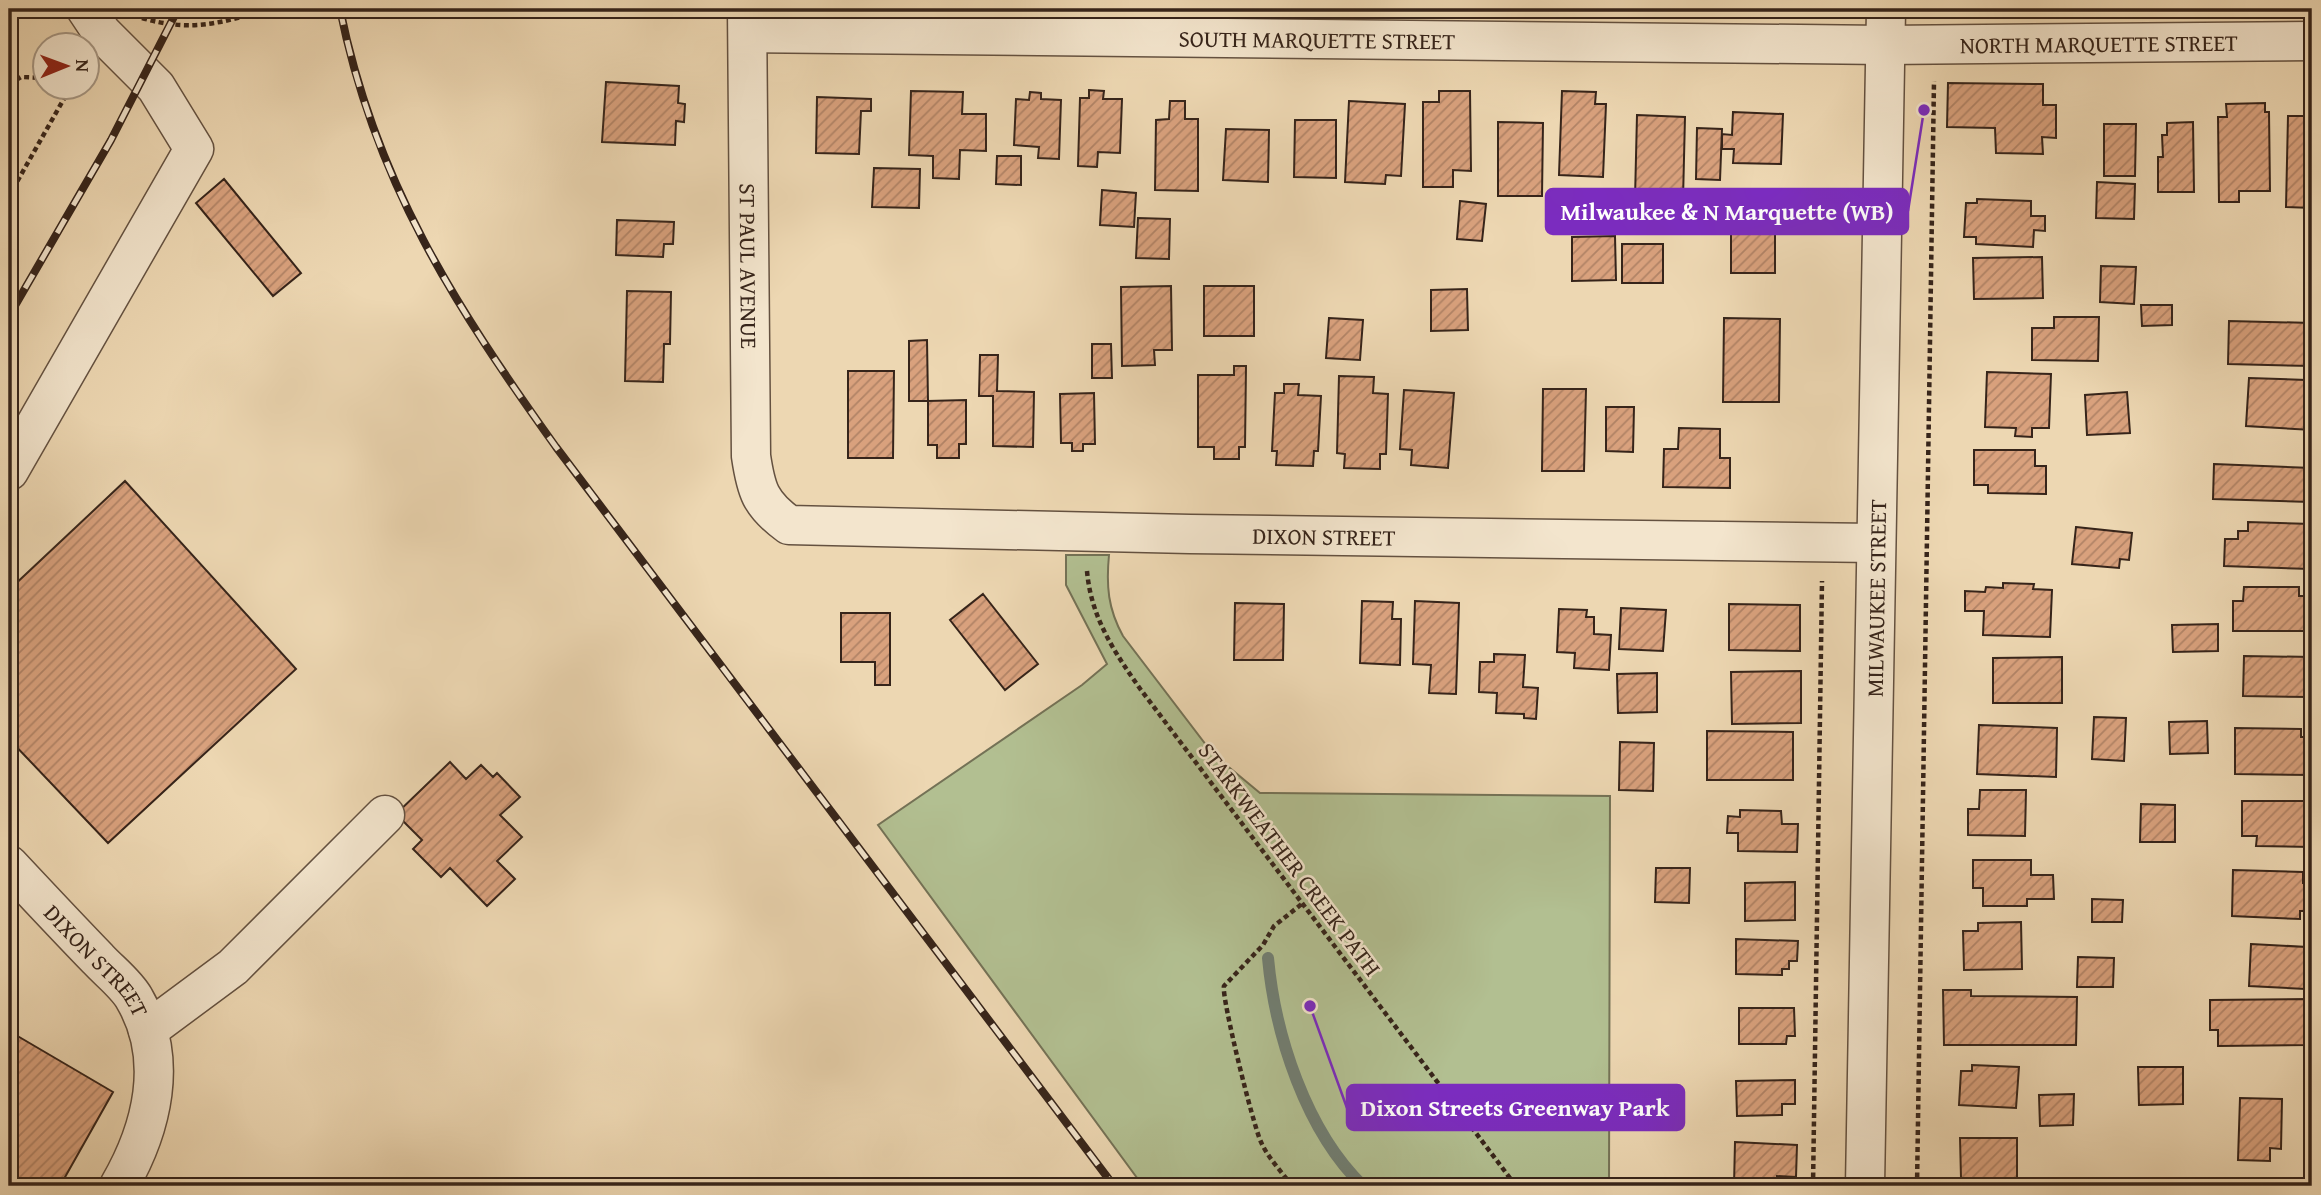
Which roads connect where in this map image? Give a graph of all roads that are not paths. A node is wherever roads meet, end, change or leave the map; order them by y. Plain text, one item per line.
1 (86, 9) edge
2 (748, 21) edge
3 (1885, 27) edge
4 (2312, 41) edge
5 (9, 471) edge
6 (777, 516) joint
7 (1875, 543) junction
8 (385, 815) dead end
9 (9, 865) edge
10 (148, 1030) junction
11 (119, 1186) edge
12 (1865, 1186) edge

1 - 5 street
2 - 3 street, SOUTH MARQUETTE STREET
2 - 6 street, ST PAUL AVENUE
3 - 4 street, NORTH MARQUETTE STREET
3 - 7 street, MILWAUKEE STREET
6 - 7 street, DIXON STREET
7 - 12 street, MILWAUKEE STREET
8 - 10 street
9 - 10 street, DIXON STREET
10 - 11 street, DIXON STREET

